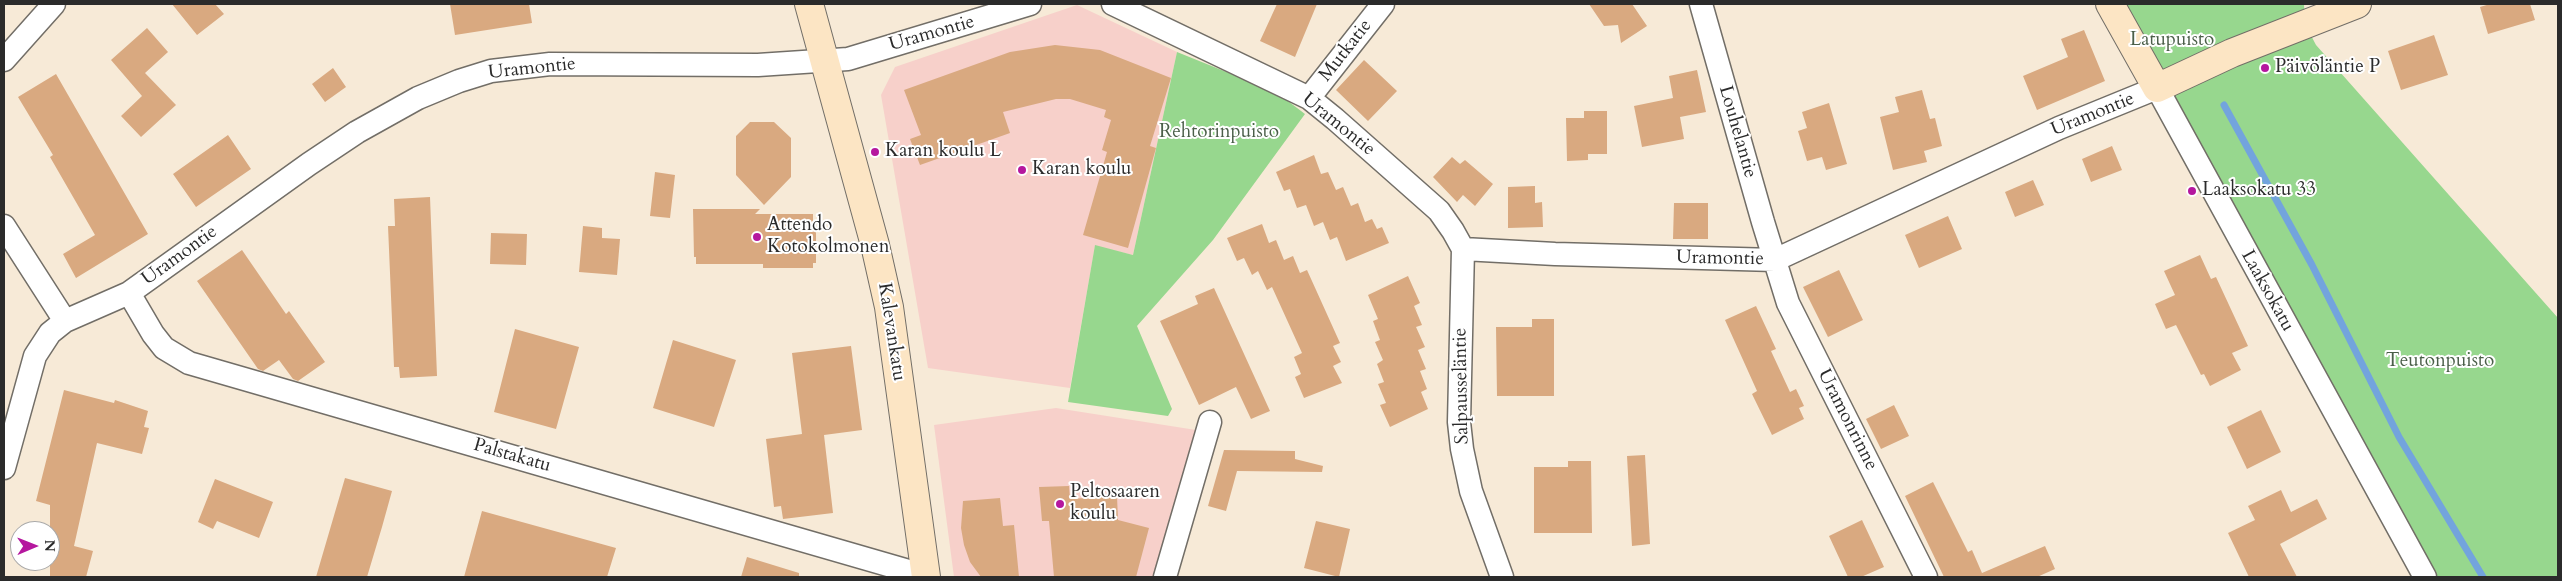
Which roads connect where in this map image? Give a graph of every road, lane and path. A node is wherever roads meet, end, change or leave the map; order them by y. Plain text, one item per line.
1 (54, 4) edge
2 (809, 4) edge
3 (1030, 4) edge
4 (1113, 4) edge
5 (1383, 4) edge
6 (1701, 4) edge
7 (2110, 4) edge
8 (2357, 4) edge
9 (4, 60) edge
10 (824, 61) junction
11 (2157, 88) junction
12 (1309, 98) junction
13 (4, 226) edge
14 (1463, 249) junction
15 (1775, 260) junction
16 (129, 293) junction
17 (65, 321) junction
18 (1210, 422) dead end
19 (4, 468) edge
20 (926, 577) edge
21 (1165, 577) edge
22 (1502, 577) edge
23 (1926, 577) edge
24 (2425, 577) edge

1 - 9 street
2 - 10 street, Kalevankatu
3 - 10 street, Uramontie
4 - 12 street, Uramontie
5 - 12 street, Mutkatie
6 - 15 street, Louhelantie
7 - 11 street, Laaksokatu
8 - 11 street, Uramontie
10 - 16 street, Uramontie
10 - 20 street, Kalevankatu
11 - 15 street, Uramontie
11 - 24 street, Laaksokatu
12 - 14 street, Uramontie
13 - 17 street
14 - 15 street, Uramontie
14 - 22 street, Salpausseläntie
15 - 23 street, Uramonrinne
16 - 17 street, Uramontie
16 - 20 street, Palstakatu
17 - 19 street, Uramontie
18 - 21 street

